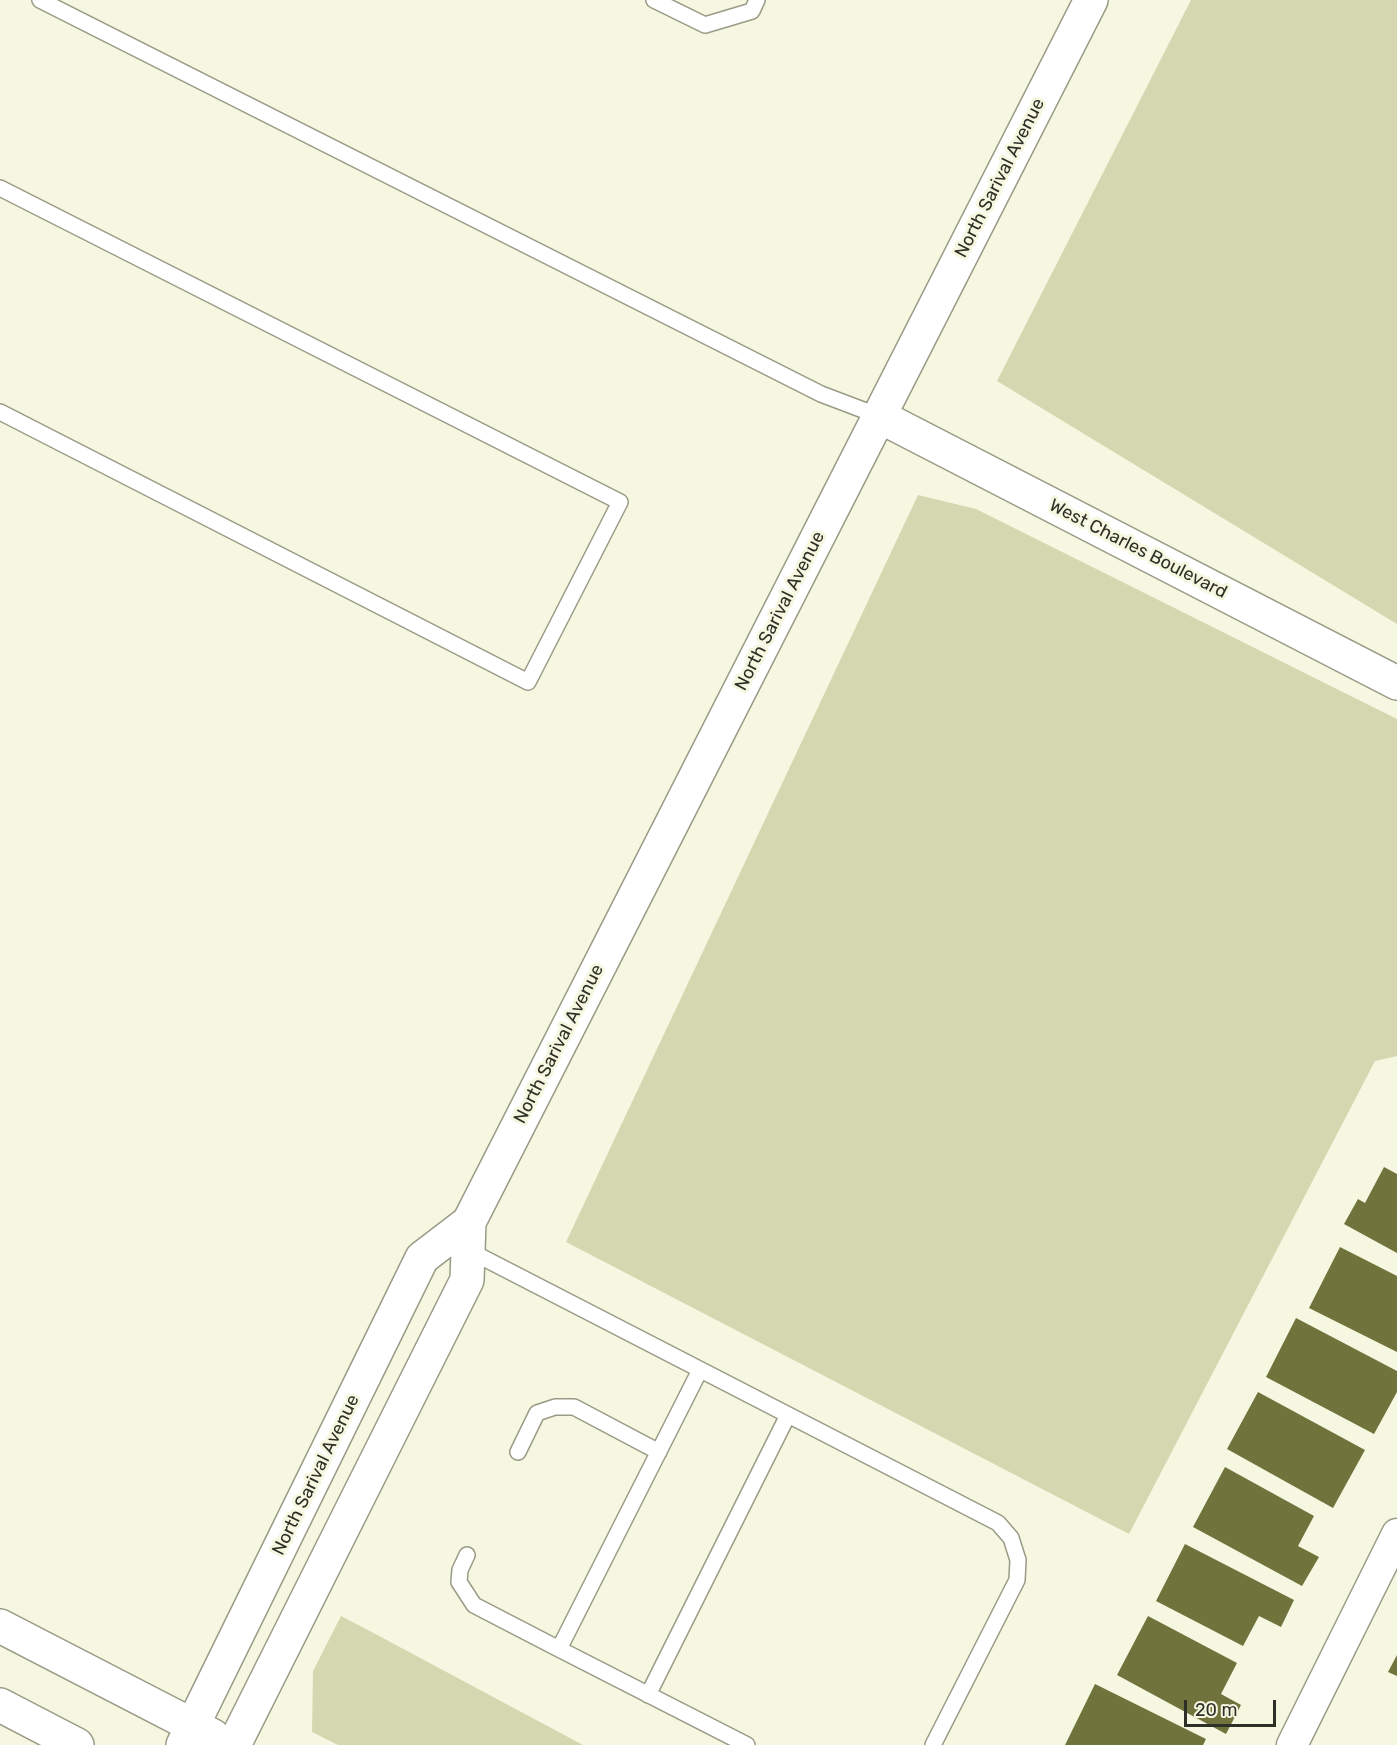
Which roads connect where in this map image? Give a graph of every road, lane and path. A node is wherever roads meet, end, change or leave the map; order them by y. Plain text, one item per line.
1 (40, 0) edge
2 (654, 0) edge
3 (758, 0) edge
4 (1091, 0) edge
5 (0, 188) edge
6 (0, 412) edge
7 (879, 416) junction
8 (1397, 683) edge
9 (468, 1236) junction
10 (700, 1370) junction
11 (788, 1415) junction
12 (518, 1452) dead end
13 (659, 1452) junction
14 (1397, 1534) edge
15 (467, 1555) dead end
16 (0, 1626) edge
17 (559, 1649) junction
18 (648, 1695) junction
19 (0, 1706) edge
20 (188, 1735) edge
21 (77, 1745) edge
22 (233, 1745) edge
23 (747, 1745) edge
24 (933, 1745) edge
25 (1292, 1745) edge

1 - 7 lane
2 - 3 lane
4 - 7 street, North Sarival Avenue
5 - 6 lane
7 - 8 street, West Charles Boulevard
7 - 9 street, North Sarival Avenue
9 - 10 lane
9 - 20 street, North Sarival Avenue
9 - 22 street, North Sarival Avenue
10 - 11 lane
10 - 13 lane
11 - 18 lane
11 - 24 lane
12 - 13 lane
13 - 17 lane
14 - 25 street
15 - 17 lane
16 - 20 street
17 - 18 lane
18 - 23 lane
19 - 21 street
20 - 22 street

